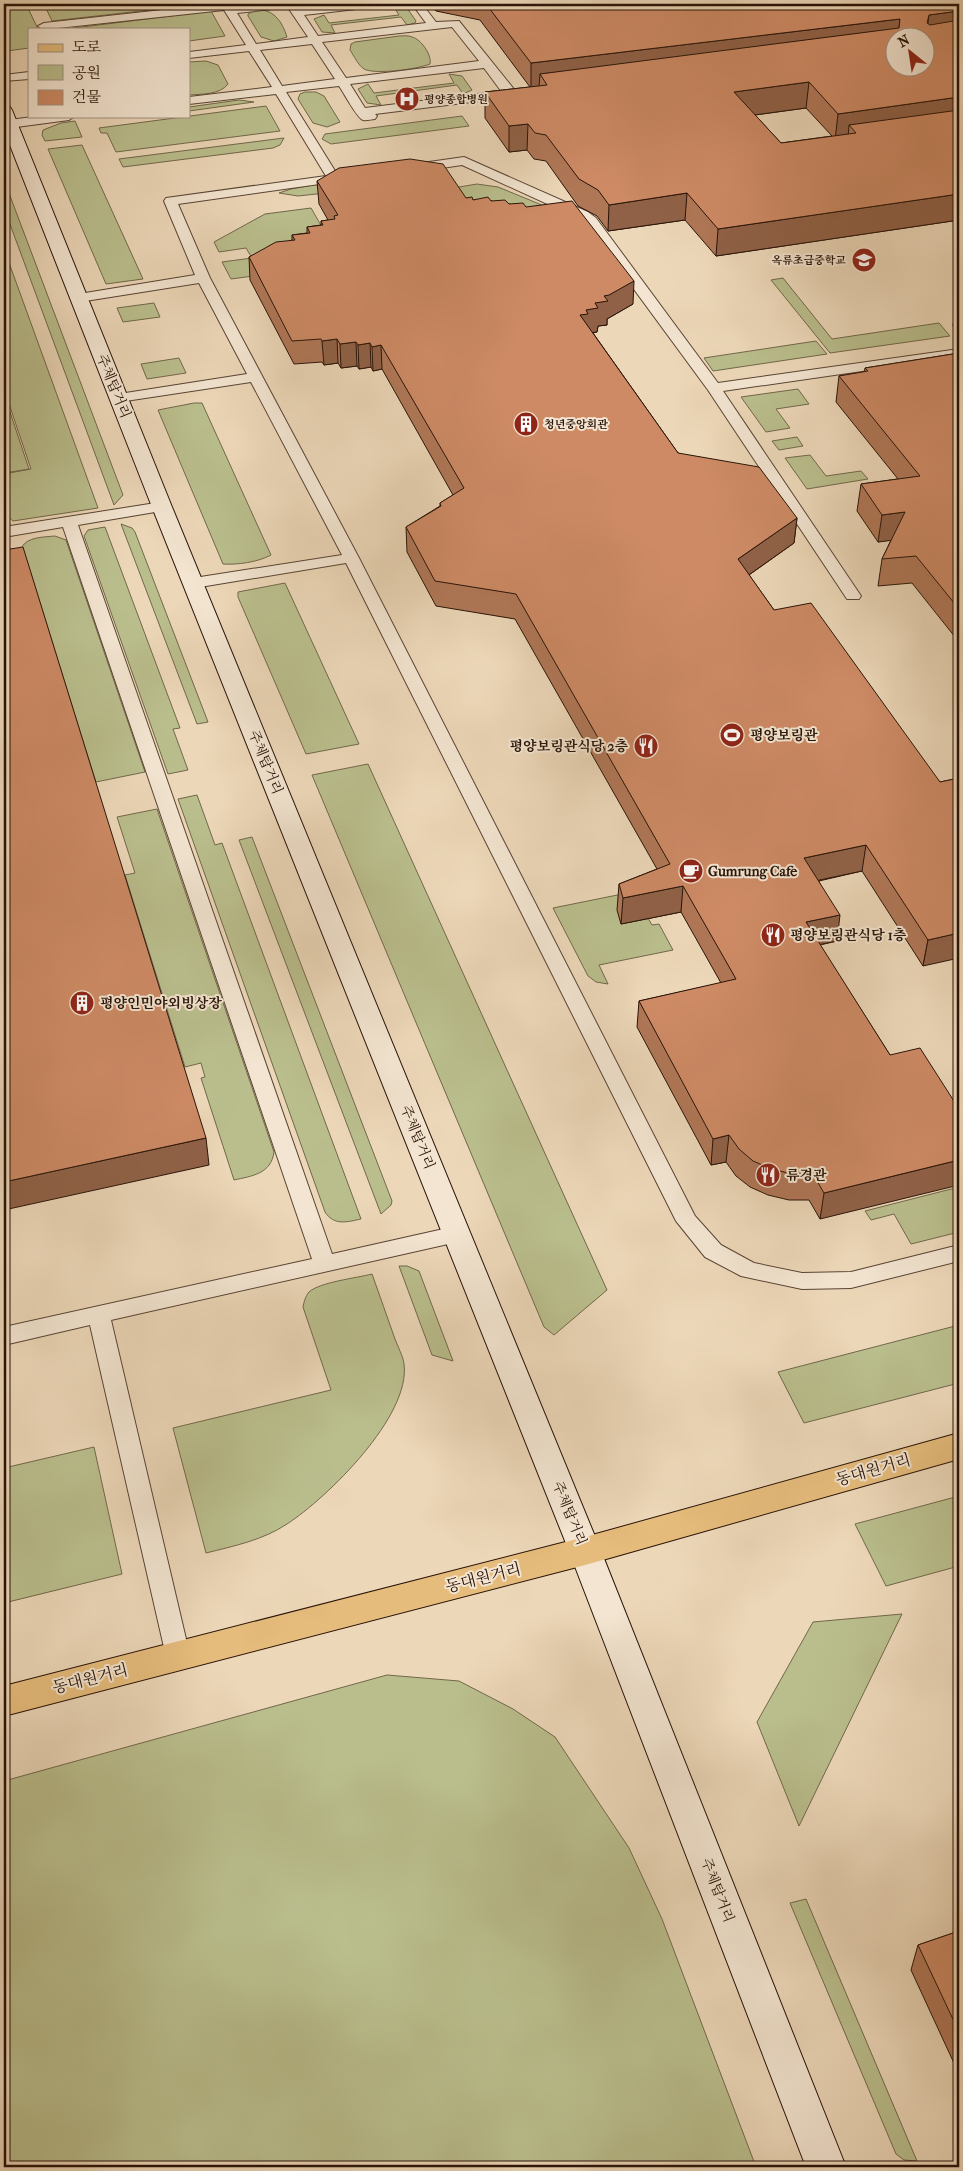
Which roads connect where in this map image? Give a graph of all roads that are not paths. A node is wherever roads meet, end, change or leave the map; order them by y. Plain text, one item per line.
1 (374, 4) edge
2 (417, 4) edge
3 (319, 6) dead end
4 (228, 7) edge
5 (294, 8) edge
6 (433, 25) junction
7 (44, 26) dead end
8 (315, 40) junction
9 (253, 47) junction
10 (190, 55) edge
11 (486, 64) junction
12 (28, 75) edge
13 (4, 78) edge
14 (342, 82) junction
15 (279, 90) junction
16 (509, 93) junction
17 (525, 94) edge
18 (190, 101) edge
19 (361, 112) junction
20 (389, 114) dead end
21 (6, 117) edge
22 (28, 117) edge
23 (399, 170) edge
24 (362, 175) edge
25 (334, 179) junction
26 (203, 278) junction
27 (79, 298) junction
28 (959, 353) edge
29 (256, 377) junction
30 (714, 388) junction
31 (119, 398) junction
32 (162, 507) junction
33 (69, 522) junction
34 (4, 532) edge
35 (351, 558) junction
36 (194, 583) junction
37 (853, 596) dead end
38 (457, 1234) junction
39 (959, 1253) edge
40 (324, 1263) junction
41 (99, 1315) junction
42 (4, 1336) edge
43 (959, 1446) edge
44 (586, 1551) junction
45 (178, 1656) junction
46 (4, 1700) edge
47 (826, 2167) edge

1 - 5 lane
2 - 6 lane
3 - 5 lane
4 - 5 lane
4 - 7 lane
4 - 9 lane
5 - 8 lane
6 - 8 lane
6 - 11 lane
8 - 9 lane
8 - 14 lane
9 - 10 lane
9 - 15 lane
11 - 14 lane
11 - 16 lane
12 - 13 lane
14 - 15 lane
14 - 19 lane
15 - 18 lane
15 - 25 lane
16 - 17 lane
16 - 19 lane
19 - 20 lane
21 - 22 lane
21 - 27 main road, 주체탑거리
23 - 30 lane
24 - 25 lane
25 - 26 lane
26 - 27 lane
26 - 29 lane
27 - 31 main road, 주체탑거리
28 - 30 lane
29 - 31 lane
29 - 35 lane
30 - 37 lane
31 - 32 main road, 주체탑거리
32 - 33 lane
32 - 36 main road, 주체탑거리
33 - 34 lane
33 - 40 lane
35 - 36 lane
35 - 39 lane
36 - 38 main road, 주체탑거리
38 - 40 lane
38 - 44 main road, 주체탑거리
40 - 41 lane
41 - 42 lane
41 - 45 lane
43 - 44 main road, 동대원거리
44 - 45 main road, 동대원거리
44 - 47 main road, 주체탑거리
45 - 46 main road, 동대원거리

